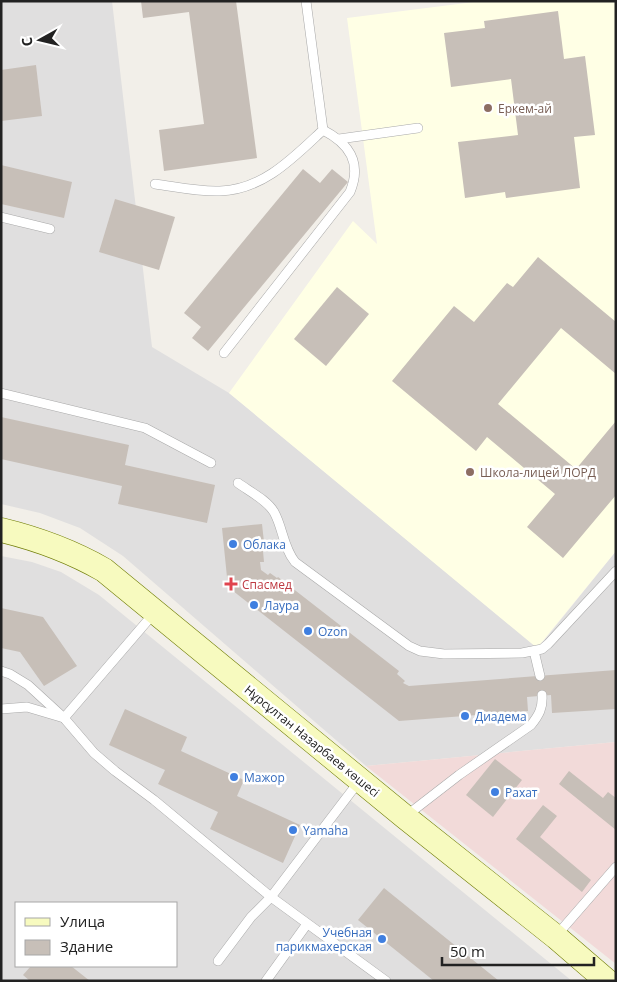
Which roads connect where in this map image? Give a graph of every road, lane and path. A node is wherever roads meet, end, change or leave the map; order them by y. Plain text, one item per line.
1 (306, 1) edge
2 (418, 128) dead end
3 (323, 130) junction
4 (339, 140) junction
5 (155, 184) dead end
6 (1, 217) edge
7 (50, 229) dead end
8 (224, 353) dead end
9 (1, 393) edge
10 (211, 463) dead end
11 (238, 482) dead end
12 (1, 530) edge
13 (616, 571) edge
14 (156, 612) junction
15 (534, 651) junction
16 (1, 671) edge
17 (540, 676) dead end
18 (542, 696) dead end
19 (1, 709) edge
20 (64, 718) junction
21 (360, 780) junction
22 (405, 817) junction
23 (616, 867) edge
24 (271, 897) junction
25 (307, 924) junction
26 (556, 937) junction
27 (218, 961) dead end
28 (603, 980) edge
29 (266, 981) edge
30 (386, 981) edge

1 - 3 lane
2 - 4 lane
3 - 4 lane
3 - 5 lane
4 - 8 lane
6 - 7 lane
9 - 10 lane
11 - 15 lane
12 - 14 main road, Нұрсұлтан Назарбаев көшесі
13 - 15 lane
14 - 20 lane
14 - 21 main road, Нұрсұлтан Назарбаев көшесі
15 - 17 lane
16 - 20 lane
18 - 22 lane
19 - 20 lane
20 - 24 lane
21 - 22 main road, Нұрсұлтан Назарбаев көшесі
21 - 24 lane
22 - 26 main road, Нұрсұлтан Назарбаев көшесі
23 - 26 lane
24 - 25 lane
24 - 27 lane
25 - 29 lane
25 - 30 lane
26 - 28 main road, Нұрсұлтан Назарбаев көшесі

